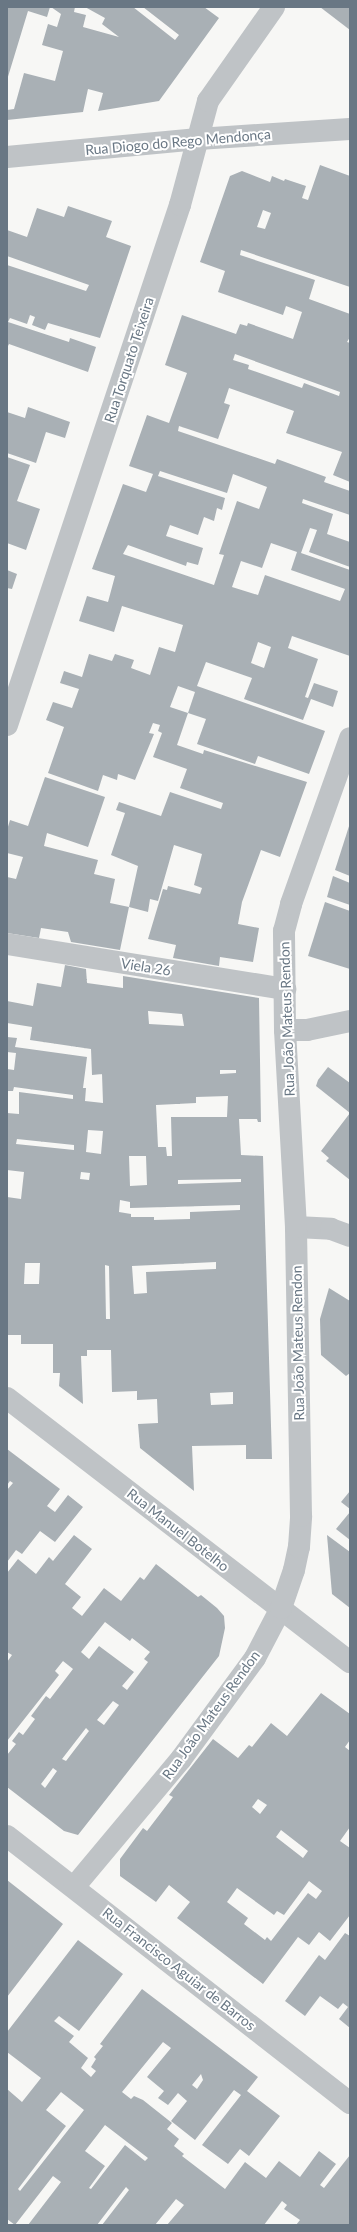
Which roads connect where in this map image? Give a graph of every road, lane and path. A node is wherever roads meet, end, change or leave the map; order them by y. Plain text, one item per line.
1 (274, 7) edge
2 (350, 129) edge
3 (198, 139) junction
4 (7, 157) edge
5 (7, 725) edge
6 (350, 738) edge
7 (7, 944) edge
8 (285, 989) junction
9 (350, 1021) edge
10 (285, 1030) junction
11 (296, 1227) junction
12 (350, 1236) edge
13 (7, 1398) edge
14 (281, 1608) junction
15 (350, 1662) edge
16 (7, 1836) edge
17 (74, 1887) junction
18 (350, 2103) edge

1 - 3 street, Rua Torquato Teixeira
2 - 3 street, Rua Diogo do Rego Mendonça
3 - 4 street, Rua Diogo do Rego Mendonça
3 - 5 street, Rua Torquato Teixeira
6 - 8 street, Rua João Mateus Rendon
7 - 8 street, Viela 26
8 - 10 street, Rua João Mateus Rendon
9 - 10 street
10 - 11 street, Rua João Mateus Rendon
11 - 12 street
11 - 14 street, Rua João Mateus Rendon
13 - 14 street, Rua Manuel Botelho
14 - 15 street, Rua Manuel Botelho
14 - 17 street, Rua João Mateus Rendon
16 - 17 street, Rua Francisco Aguiar de Barros
17 - 18 street, Rua Francisco Aguiar de Barros

